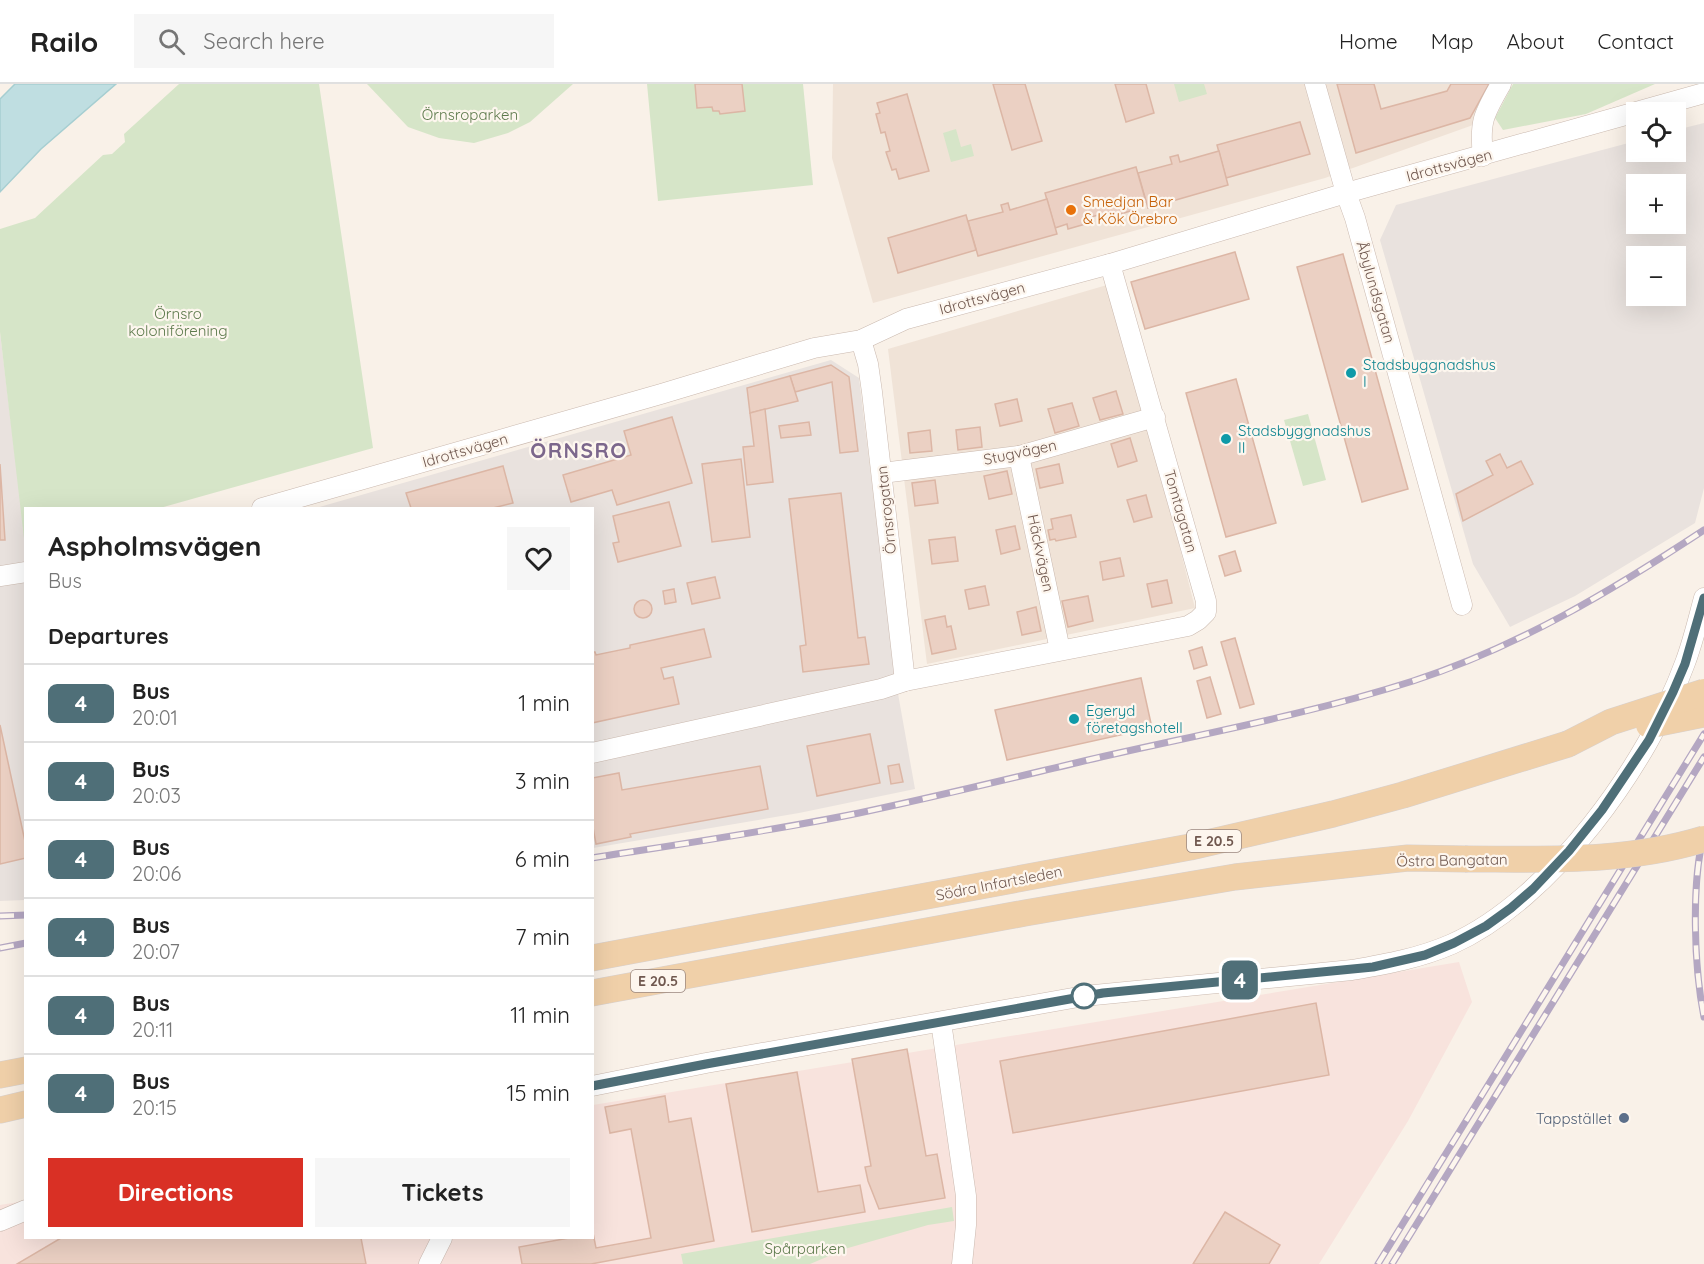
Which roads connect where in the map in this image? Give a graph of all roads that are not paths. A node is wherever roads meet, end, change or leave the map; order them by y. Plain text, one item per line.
1 (1315, 84) edge
2 (1501, 84) edge
3 (1695, 91) edge
4 (1484, 156) junction
5 (1346, 193) junction
6 (1110, 264) junction
7 (861, 340) junction
8 (1155, 417) junction
9 (1019, 456) junction
10 (882, 473) junction
11 (266, 507) edge
12 (24, 572) edge
13 (0, 576) edge
14 (1704, 598) edge
15 (1462, 605) dead end
16 (1060, 650) junction
17 (905, 681) junction
18 (1704, 692) edge
19 (1704, 714) edge
20 (1568, 744) junction
21 (594, 753) edge
22 (1704, 839) edge
23 (1704, 854) edge
24 (1465, 864) junction
25 (594, 958) edge
26 (594, 993) edge
27 (941, 1022) junction
28 (24, 1070) edge
29 (0, 1075) edge
30 (594, 1086) edge
31 (24, 1104) edge
32 (0, 1110) edge
33 (24, 1211) edge
34 (0, 1221) edge
35 (442, 1239) edge
36 (429, 1264) edge
37 (962, 1264) edge

1 - 5 street, Åbylundsgatan
2 - 4 street
3 - 4 street, Idrottsvägen
4 - 5 street, Idrottsvägen
5 - 6 street, Idrottsvägen
5 - 15 street, Åbylundsgatan
6 - 7 street, Idrottsvägen
6 - 8 street, Tomtagatan
7 - 10 street, Örnsrogatan
7 - 11 street, Idrottsvägen
8 - 9 street, Stugvägen
8 - 16 street, Tomtagatan
9 - 10 street, Stugvägen
9 - 16 street, Häckvägen
10 - 17 street, Örnsrogatan
12 - 13 street
14 - 27 street
16 - 17 street
17 - 21 street
18 - 20 main road, bridge
19 - 20 main road, bridge
20 - 25 main road, Södra Infartsleden / E 20.5
22 - 24 main road, Östra Bangatan, bridge
23 - 24 main road
24 - 26 main road, E 20.5
27 - 30 street
27 - 37 street
28 - 29 main road
31 - 32 main road
33 - 34 street
35 - 36 street

